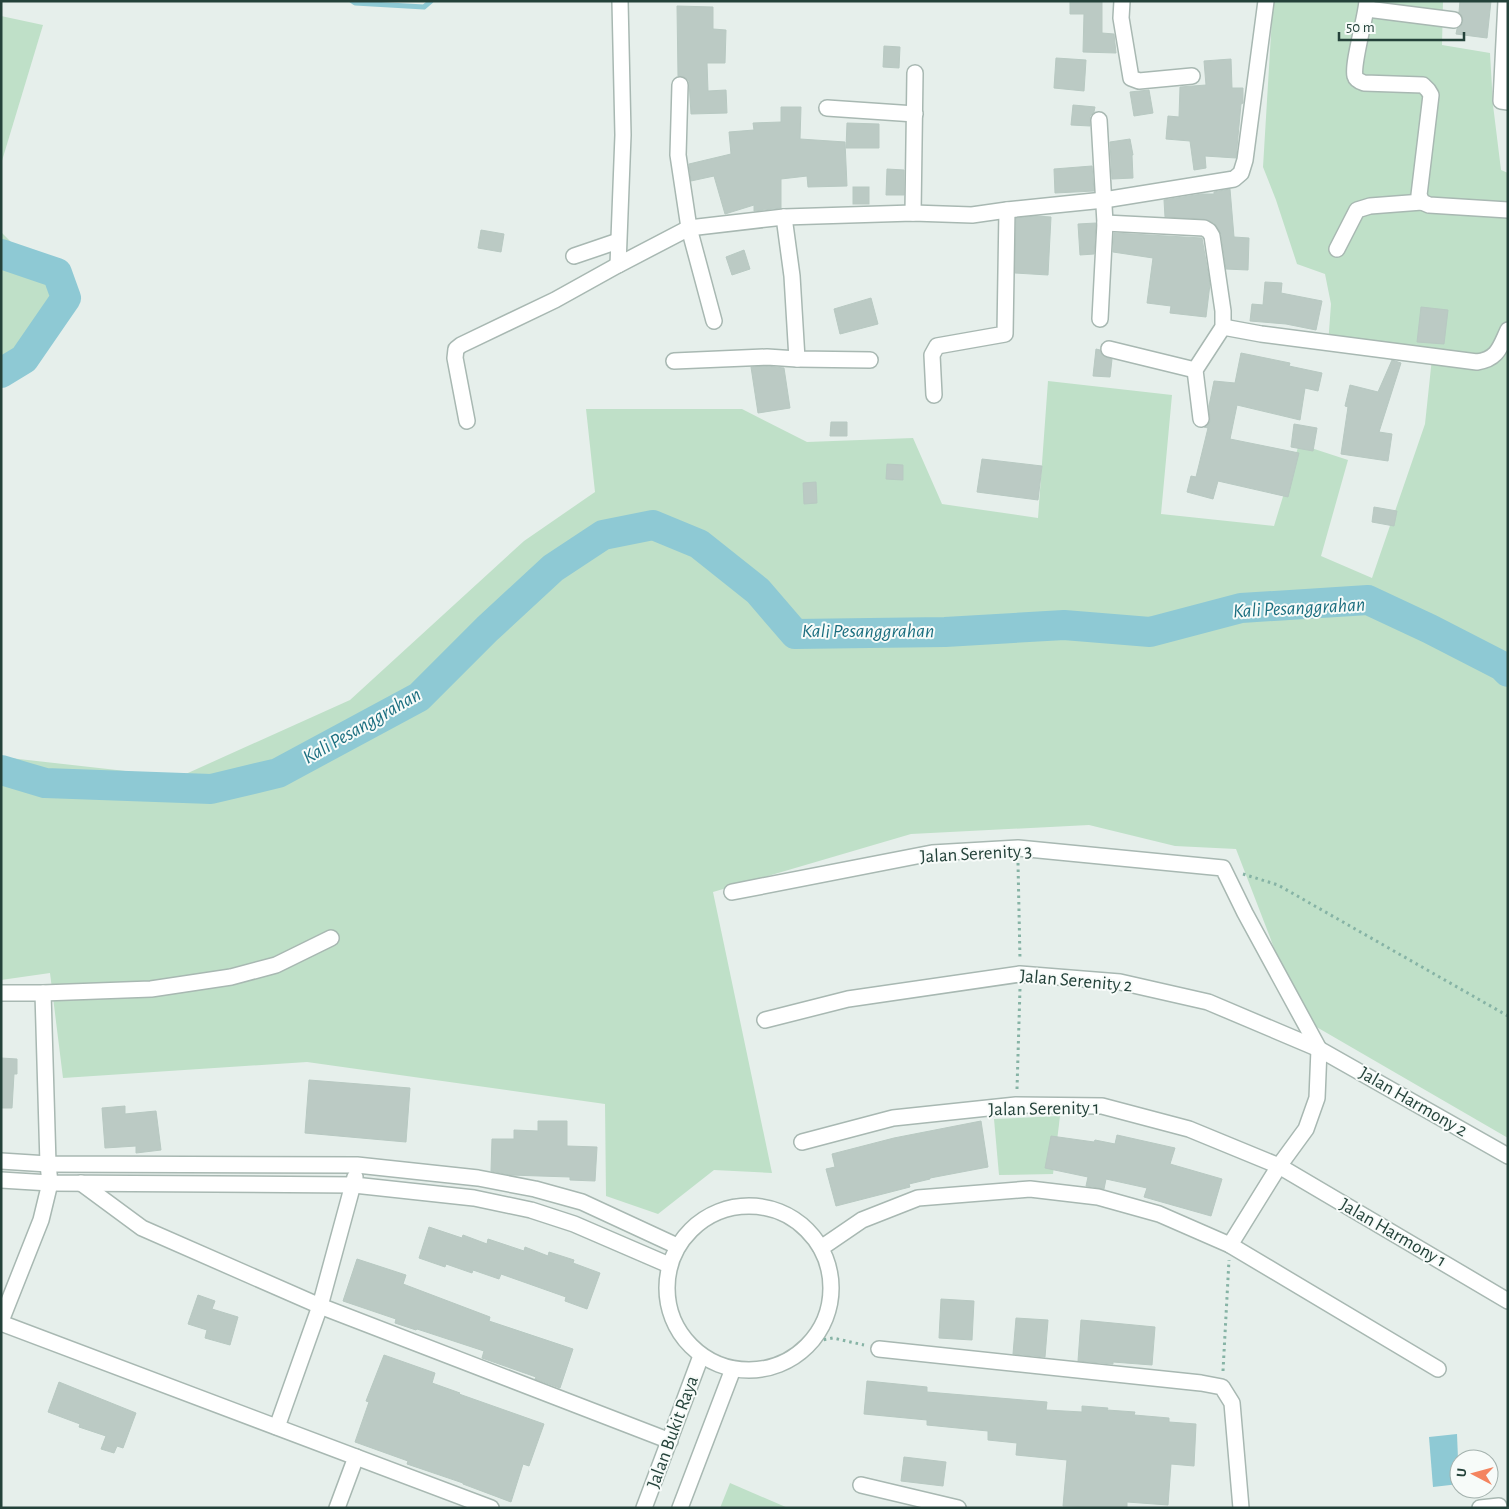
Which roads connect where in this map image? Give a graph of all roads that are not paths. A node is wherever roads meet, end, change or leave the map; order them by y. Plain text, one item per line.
1 (620, 1) edge
2 (1122, 1) edge
3 (1266, 1) edge
4 (1506, 1) edge
5 (1367, 5) edge
6 (1454, 20) dead end
7 (915, 73) dead end
8 (1192, 76) dead end
9 (680, 85) dead end
10 (1508, 102) edge
11 (827, 108) dead end
12 (915, 114) junction
13 (1099, 120) dead end
14 (1104, 200) junction
15 (1422, 202) junction
16 (1006, 210) junction
17 (1508, 210) edge
18 (913, 213) junction
19 (784, 217) junction
20 (1105, 223) junction
21 (690, 228) junction
22 (618, 240) junction
23 (1337, 249) dead end
24 (574, 256) dead end
25 (618, 265) junction
26 (1100, 319) dead end
27 (714, 321) dead end
28 (1223, 327) junction
29 (1508, 330) edge
30 (1109, 349) dead end
31 (797, 359) junction
32 (870, 360) dead end
33 (674, 362) dead end
34 (1195, 370) junction
35 (934, 395) dead end
36 (1201, 419) dead end
37 (467, 421) dead end
38 (732, 892) dead end
39 (331, 938) dead end
40 (1, 993) edge
41 (43, 993) junction
42 (765, 1020) dead end
43 (1319, 1049) junction
44 (802, 1142) dead end
45 (1508, 1156) edge
46 (1, 1161) edge
47 (48, 1164) junction
48 (357, 1165) junction
49 (1278, 1166) junction
50 (1, 1180) edge
51 (50, 1183) junction
52 (81, 1183) junction
53 (354, 1185) junction
54 (1230, 1245) junction
55 (677, 1246) junction
56 (821, 1248) junction
57 (669, 1265) junction
58 (1508, 1300) edge
59 (320, 1306) junction
60 (1, 1322) edge
61 (879, 1348) road end
62 (701, 1356) junction
63 (1438, 1369) dead end
64 (733, 1370) junction
65 (277, 1427) junction
66 (670, 1441) junction
67 (356, 1456) junction
68 (860, 1486) dead end
69 (1499, 1506) dead end
70 (337, 1508) edge
71 (491, 1508) edge
72 (644, 1508) edge
73 (680, 1508) edge
74 (958, 1508) edge
75 (1241, 1508) edge
76 (1480, 1508) edge

1 - 22 street
2 - 8 street
3 - 14 street
4 - 10 street
5 - 6 street
5 - 15 street
7 - 12 street
9 - 21 street
11 - 12 street
12 - 18 street
13 - 14 street
14 - 16 street
14 - 20 street
15 - 17 street
15 - 23 street
16 - 18 street
16 - 35 street
18 - 19 street
19 - 21 street
19 - 31 street
20 - 26 street
20 - 28 street
21 - 25 street
21 - 27 street
22 - 24 street
22 - 25 street
25 - 37 street
28 - 29 street
28 - 34 street
30 - 34 street
31 - 32 street
31 - 33 street
34 - 36 street
38 - 43 street, Jalan Serenity 3
39 - 41 street
40 - 41 street
41 - 47 street
42 - 43 street, Jalan Serenity 2
43 - 45 street, Jalan Harmony 2
43 - 49 street
44 - 49 street, Jalan Serenity 1
46 - 47 street
47 - 48 street
47 - 51 street
48 - 53 street
48 - 55 street
49 - 54 street
49 - 58 street, Jalan Harmony 1
50 - 51 street
51 - 52 street
51 - 60 street
52 - 53 street
52 - 59 street
53 - 57 street
53 - 59 street
54 - 56 street
54 - 63 street
55 - 56 street
55 - 57 street
56 - 64 street
57 - 62 street
59 - 65 street
59 - 66 street
60 - 65 street
61 - 75 street
62 - 64 street
62 - 66 street, Jalan Bukit Raya
64 - 73 street, Jalan Bukit Raya
65 - 67 street
66 - 72 street, Jalan Bukit Raya
67 - 70 street
67 - 71 street
68 - 74 street
69 - 76 street

